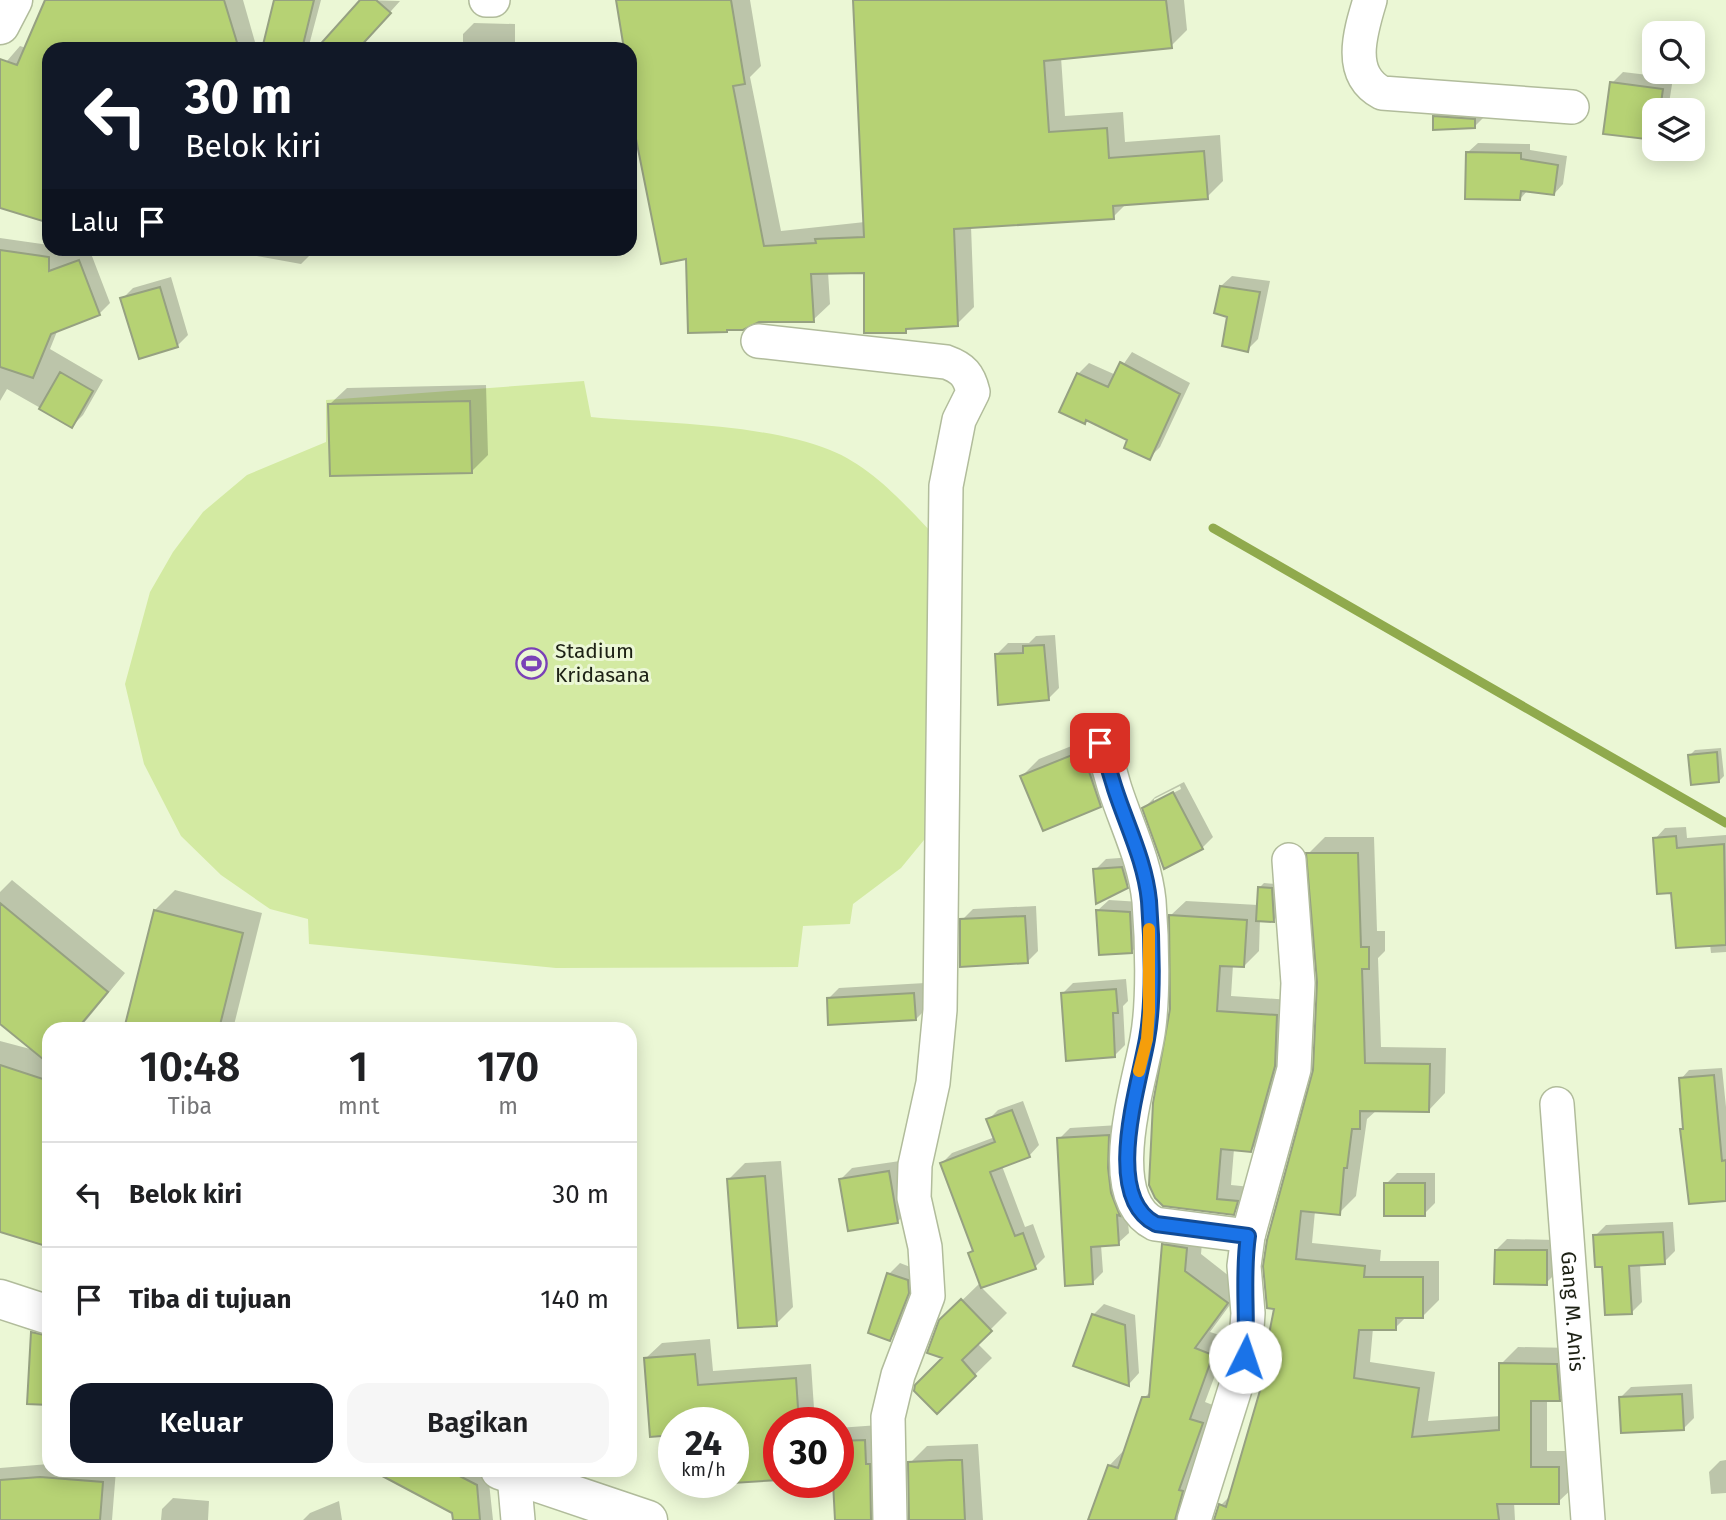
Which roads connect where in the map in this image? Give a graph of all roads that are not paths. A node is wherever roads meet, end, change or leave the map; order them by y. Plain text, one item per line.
1 (13, 0) edge
2 (486, 0) edge
3 (493, 0) edge
4 (1370, 0) edge
5 (0, 25) edge
6 (1572, 107) dead end
7 (758, 341) dead end
8 (1100, 743) dead end
9 (1289, 860) dead end
10 (1558, 1104) dead end
11 (1248, 1236) junction
12 (0, 1299) edge
13 (42, 1313) edge
14 (508, 1477) edge
15 (519, 1477) edge
16 (518, 1520) edge
17 (649, 1520) edge
18 (890, 1520) edge
19 (1194, 1520) edge
20 (1588, 1520) edge

1 - 5 street
2 - 3 street
4 - 6 street
7 - 18 street
8 - 11 street
9 - 11 street
10 - 20 street, Gang M. Anis
11 - 19 street
12 - 13 street
14 - 16 street
15 - 17 street

